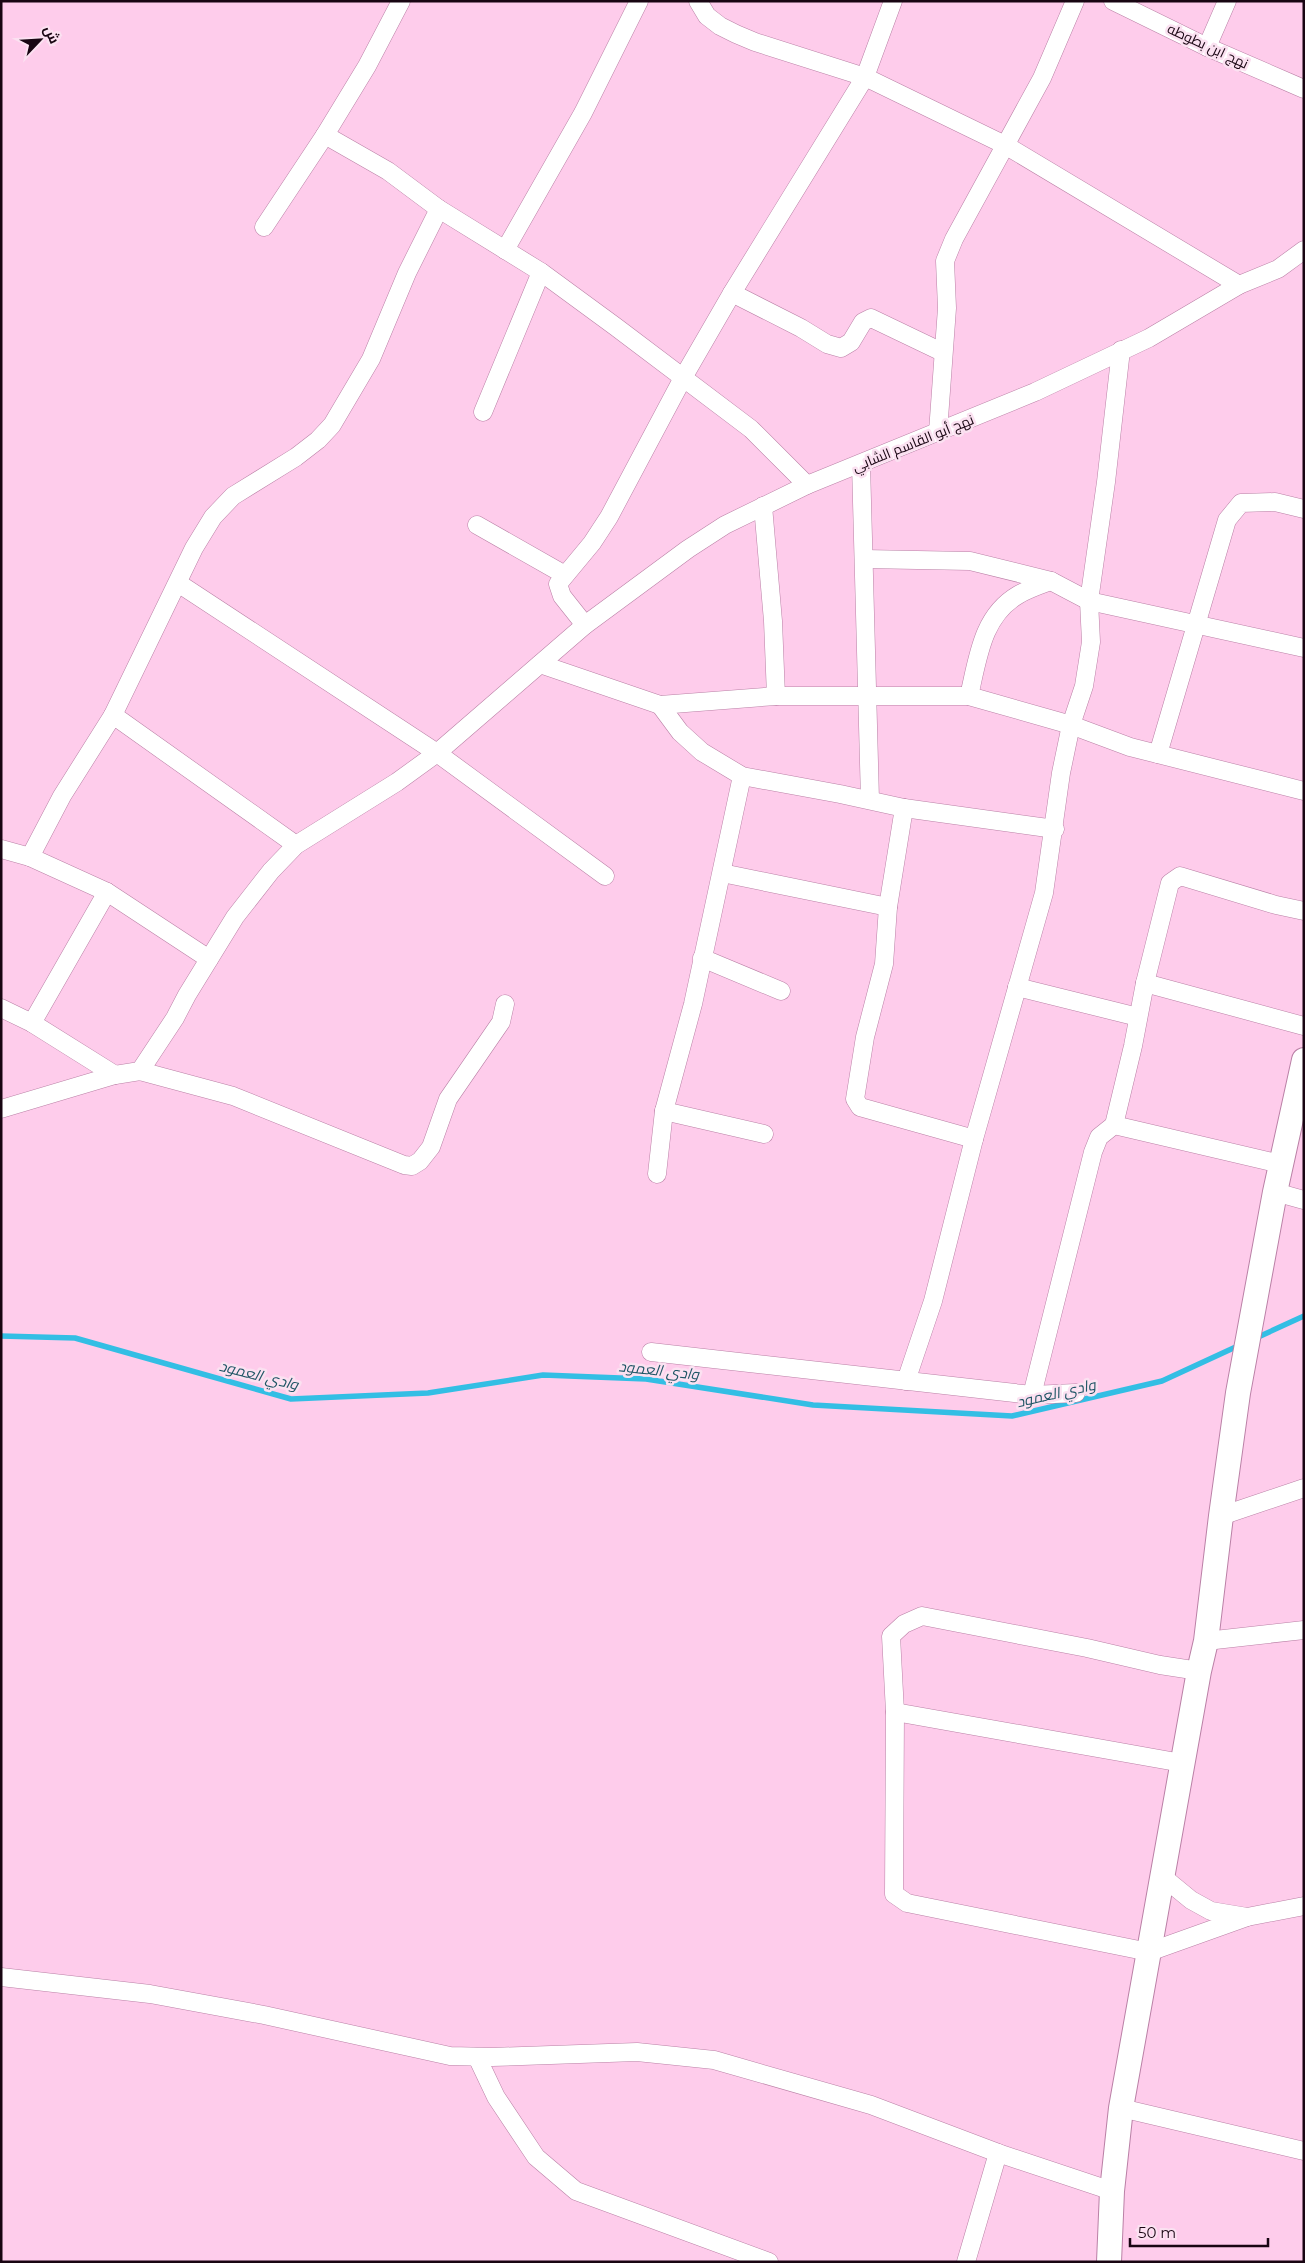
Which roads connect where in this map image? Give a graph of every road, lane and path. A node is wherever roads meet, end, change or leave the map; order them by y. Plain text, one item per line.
1 (401, 1) edge
2 (639, 1) edge
3 (698, 1) edge
4 (893, 1) edge
5 (1075, 1) edge
6 (1112, 1) edge
7 (1226, 1) edge
8 (1207, 47) junction
9 (865, 77) junction
10 (1304, 89) edge
11 (325, 135) junction
12 (1005, 145) junction
13 (439, 210) junction
14 (264, 227) dead end
15 (505, 250) junction
16 (1304, 250) edge
17 (541, 272) junction
18 (1239, 285) junction
19 (732, 292) junction
20 (1121, 350) junction
21 (942, 352) junction
22 (684, 376) junction
23 (483, 412) dead end
24 (938, 432) junction
25 (861, 464) junction
26 (807, 485) junction
27 (763, 506) junction
28 (1304, 509) edge
29 (477, 525) dead end
30 (864, 559) junction
31 (565, 575) junction
32 (1051, 581) junction
33 (178, 583) junction
34 (1089, 601) junction
35 (1195, 624) junction
36 (585, 625) junction
37 (1304, 648) edge
38 (540, 664) junction
39 (865, 695) junction
40 (776, 696) junction
41 (969, 696) junction
42 (660, 706) junction
43 (113, 716) junction
44 (1071, 725) junction
45 (437, 753) junction
46 (1158, 754) junction
47 (742, 776) junction
48 (1304, 791) edge
49 (870, 800) junction
50 (904, 808) junction
51 (1055, 829) junction
52 (296, 845) junction
53 (1, 849) edge
54 (30, 857) junction
55 (722, 873) junction
56 (605, 876) dead end
57 (107, 892) junction
58 (888, 908) junction
59 (1304, 911) edge
60 (209, 958) junction
61 (702, 958) junction
62 (1145, 983) junction
63 (1017, 987) junction
64 (781, 991) dead end
65 (505, 1004) dead end
66 (1, 1008) edge
67 (1138, 1017) junction
68 (32, 1023) junction
69 (1304, 1026) edge
70 (1304, 1060) edge
71 (140, 1070) junction
72 (115, 1075) junction
73 (1, 1109) edge
74 (664, 1111) junction
75 (1114, 1125) junction
76 (764, 1134) dead end
77 (974, 1139) junction
78 (1281, 1164) junction
79 (657, 1174) dead end
80 (1276, 1192) junction
81 (1304, 1200) edge
82 (651, 1352) dead end
83 (906, 1382) junction
84 (1076, 1393) dead end
85 (1032, 1395) junction
86 (1304, 1488) edge
87 (1221, 1516) junction
88 (1304, 1630) edge
89 (1206, 1641) junction
90 (1199, 1671) junction
91 (895, 1712) junction
92 (1182, 1763) junction
93 (1163, 1877) junction
94 (1304, 1906) edge
95 (1247, 1917) junction
96 (1150, 1952) junction
97 (1, 1976) edge
98 (477, 2057) junction
99 (1121, 2108) junction
100 (1304, 2151) edge
101 (998, 2153) junction
102 (1112, 2191) junction
103 (769, 2262) edge
104 (966, 2262) edge
105 (1109, 2262) edge

1 - 11 street
2 - 15 street
3 - 9 street
4 - 9 street
5 - 12 street
6 - 8 street, نهج ابن بطوطه
7 - 8 street
8 - 10 street, نهج ابن بطوطه
9 - 12 street
9 - 19 street
11 - 13 street
11 - 14 street
12 - 18 street
12 - 21 street
13 - 15 street
13 - 33 street
15 - 17 street
16 - 18 street, نهج أبو القاسم الشابي
17 - 22 street
17 - 23 street
18 - 20 street, نهج أبو القاسم الشابي
19 - 21 street
19 - 22 street
20 - 24 street, نهج أبو القاسم الشابي
20 - 34 street
21 - 24 street
22 - 26 street
22 - 31 street
24 - 25 street, نهج أبو القاسم الشابي
25 - 26 street, نهج أبو القاسم الشابي
25 - 30 street
26 - 27 street, نهج أبو القاسم الشابي
27 - 36 street, نهج أبو القاسم الشابي
27 - 40 street
28 - 35 street
29 - 31 street
30 - 32 street
30 - 39 street
31 - 36 street
32 - 34 street
32 - 41 street
33 - 43 street
33 - 45 street
34 - 35 street
34 - 44 street
35 - 37 street
35 - 46 street
36 - 38 street, نهج أبو القاسم الشابي
38 - 42 street
38 - 45 street, نهج أبو القاسم الشابي
39 - 40 street
39 - 41 street
39 - 49 street
40 - 42 street
41 - 44 street
42 - 47 street
43 - 52 street
43 - 54 street
44 - 46 street
44 - 51 street
45 - 52 street, نهج أبو القاسم الشابي
45 - 56 street
46 - 48 street
47 - 49 street
47 - 55 street
49 - 50 street
50 - 51 street
50 - 58 street
51 - 63 street
52 - 60 street, نهج أبو القاسم الشابي
53 - 54 street
54 - 57 street
55 - 58 street
55 - 61 street
57 - 60 street
57 - 68 street
58 - 77 street
59 - 62 street
60 - 71 street, نهج أبو القاسم الشابي
61 - 64 street
61 - 74 street
62 - 67 street
62 - 69 street
63 - 67 street
63 - 77 street
65 - 71 street
66 - 68 street
67 - 75 street
68 - 72 street
70 - 78 street
71 - 72 street
72 - 73 street
74 - 76 street
74 - 79 street
75 - 78 street
75 - 85 street
77 - 83 street
78 - 80 street
80 - 81 street
80 - 87 street
82 - 83 street
83 - 85 street
84 - 85 street
86 - 87 street
87 - 89 street
88 - 89 street
89 - 90 street
90 - 91 street
90 - 92 street
91 - 92 street
91 - 96 street
92 - 93 street
93 - 95 street
93 - 96 street
94 - 95 street
95 - 96 street
96 - 99 street
97 - 98 street
98 - 101 street
98 - 103 street
99 - 100 street
99 - 102 street
101 - 102 street
101 - 104 street
102 - 105 street

